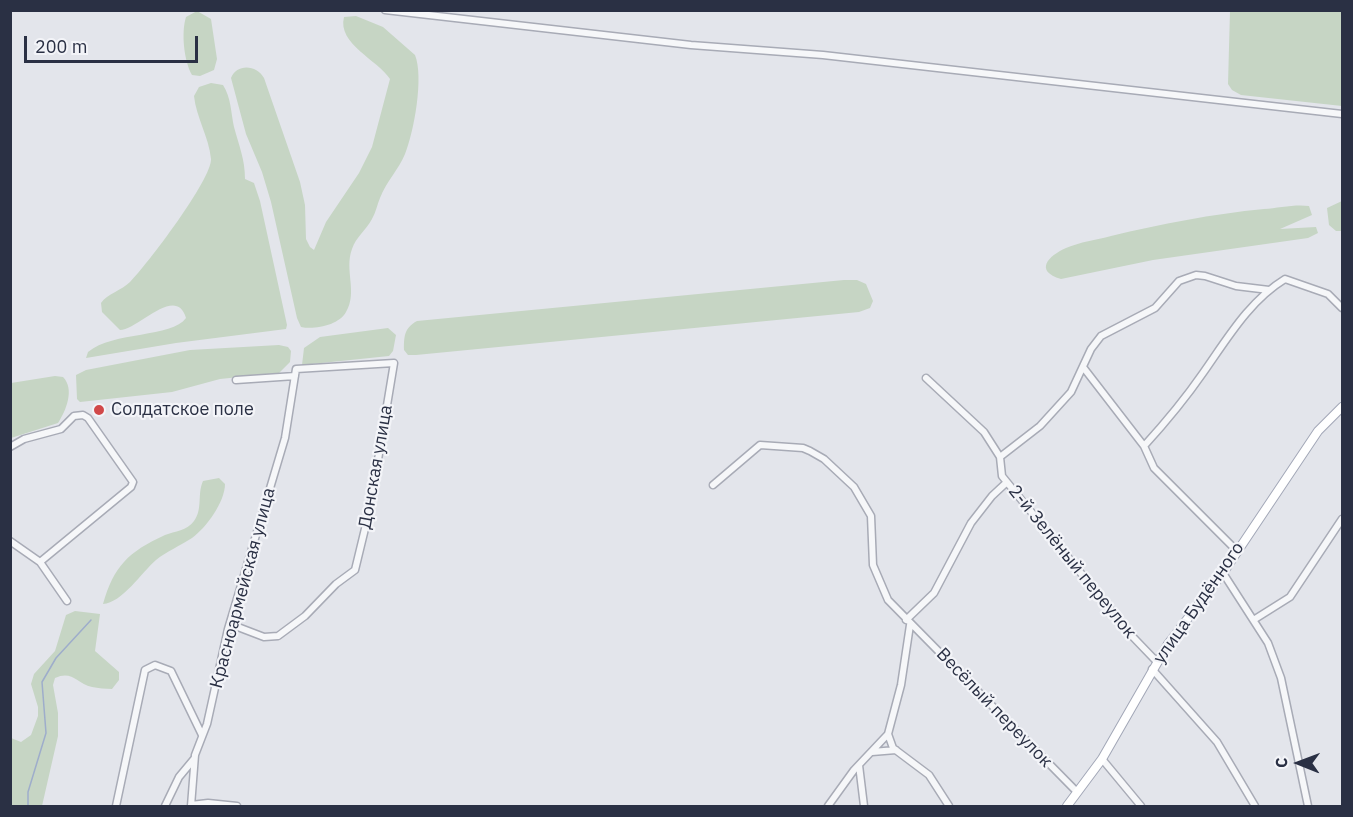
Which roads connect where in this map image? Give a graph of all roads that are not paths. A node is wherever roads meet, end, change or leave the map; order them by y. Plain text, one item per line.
1 (385, 10) edge
2 (1342, 114) edge
3 (1269, 290) junction
4 (1342, 308) edge
5 (1083, 367) junction
6 (296, 373) junction
7 (926, 378) dead end
8 (236, 380) dead end
9 (1342, 407) edge
10 (1144, 446) junction
11 (10, 447) edge
12 (1000, 457) junction
13 (1007, 482) junction
14 (713, 484) dead end
15 (1342, 519) edge
16 (10, 541) edge
17 (1237, 551) junction
18 (40, 562) junction
19 (1223, 573) junction
20 (67, 601) dead end
21 (1255, 620) junction
22 (908, 623) junction
23 (230, 624) junction
24 (1155, 666) junction
25 (888, 734) junction
26 (202, 735) junction
27 (896, 750) junction
28 (871, 752) junction
29 (195, 759) junction
30 (1102, 759) junction
31 (859, 765) junction
32 (1077, 792) junction
33 (191, 806) edge
34 (116, 807) edge
35 (165, 807) edge
36 (237, 807) edge
37 (828, 807) edge
38 (864, 807) edge
39 (948, 807) edge
40 (1067, 807) edge
41 (1141, 807) edge
42 (1256, 807) edge
43 (1308, 807) edge

1 - 2 street
3 - 4 street
3 - 5 street
3 - 10 street
5 - 10 street
5 - 12 street
6 - 8 street
6 - 23 street, Красноармейская улица
6 - 23 street, Донская улица
7 - 12 street, 2-й Зелёный переулок
9 - 17 main road, улица Будённого
10 - 17 street
11 - 18 street
12 - 13 street, 2-й Зелёный переулок
13 - 22 street
13 - 24 street, 2-й Зелёный переулок
14 - 22 street, Весёлый переулок
15 - 21 street
16 - 18 street
17 - 19 main road, улица Будённого
18 - 20 street
19 - 21 street
19 - 24 main road, улица Будённого
21 - 43 street
22 - 25 street, Весёлый переулок
22 - 32 street, Весёлый переулок
23 - 26 street, Красноармейская улица
24 - 30 main road, улица Будённого
24 - 42 street, 2-й Зелёный переулок
25 - 27 street
25 - 28 street, Весёлый переулок
26 - 29 street, Красноармейская улица
26 - 34 street
27 - 28 street
27 - 39 street
28 - 31 street, Весёлый переулок
29 - 33 street, Красноармейская улица
29 - 35 street
30 - 32 main road, улица Будённого
30 - 41 street
31 - 37 street, Весёлый переулок
31 - 38 street
32 - 40 main road, улица Будённого
33 - 36 street

